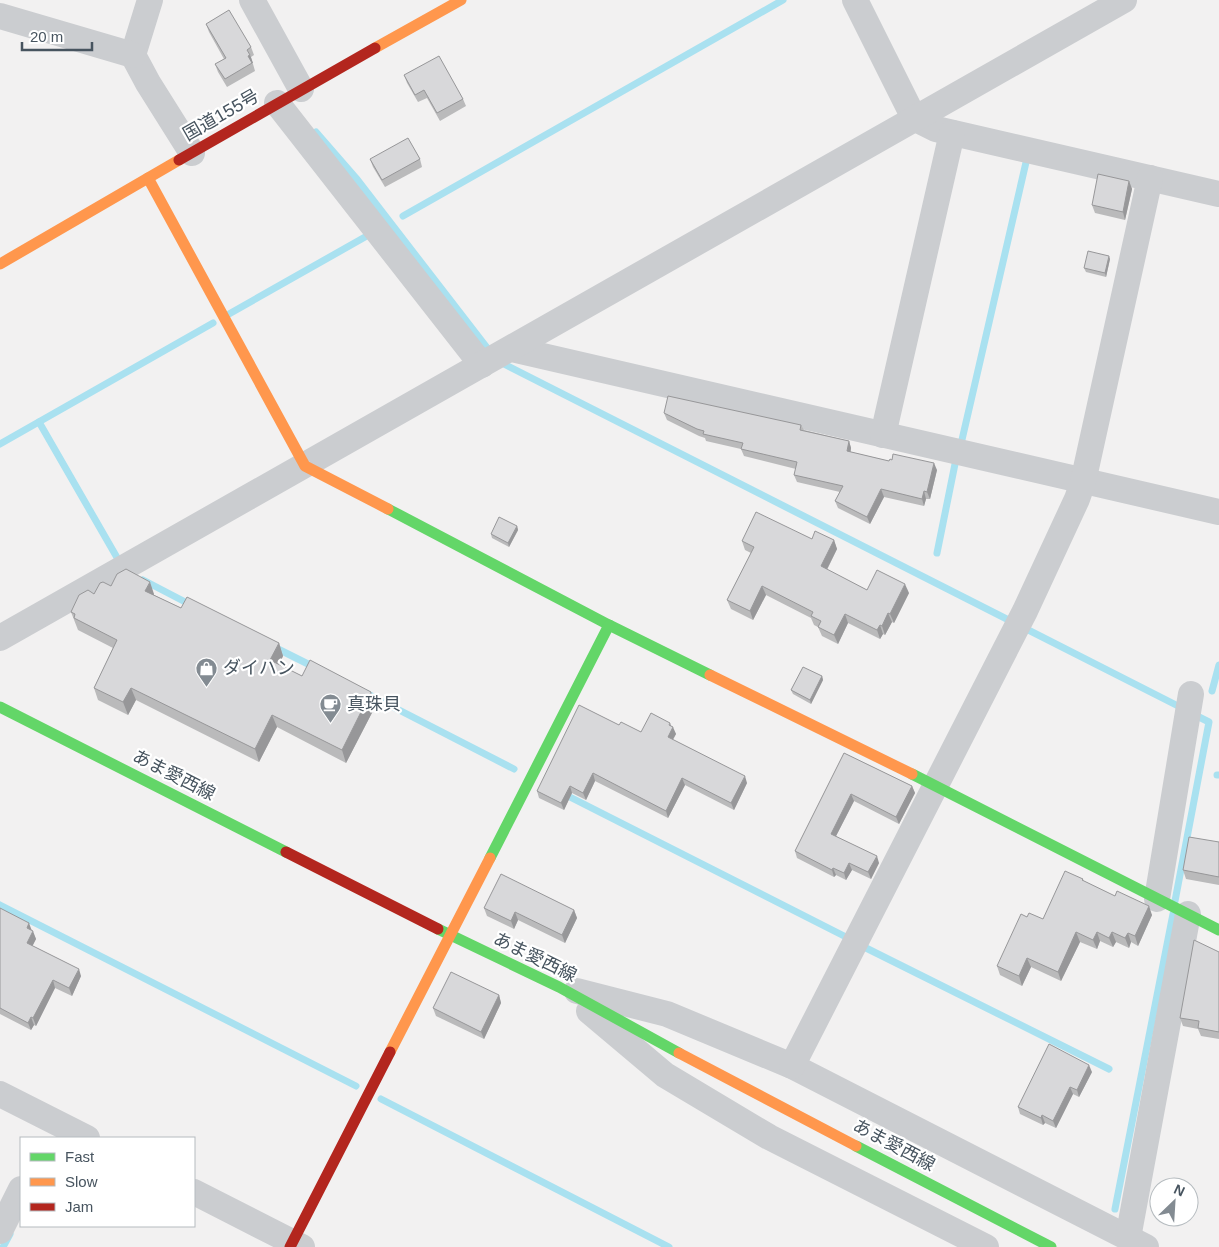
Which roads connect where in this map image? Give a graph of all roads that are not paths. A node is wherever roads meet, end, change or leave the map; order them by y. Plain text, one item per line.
1 (150, 0) edge
2 (252, 0) edge
3 (460, 0) edge
4 (855, 0) edge
5 (1124, 0) edge
6 (0, 16) edge
7 (133, 55) junction
8 (301, 89) junction
9 (277, 103) junction
10 (914, 118) junction
11 (952, 133) junction
12 (192, 152) junction
13 (148, 178) junction
14 (1150, 178) junction
15 (1219, 194) edge
16 (0, 264) edge
17 (512, 349) junction
18 (484, 364) junction
19 (883, 435) junction
20 (304, 466) junction
21 (1083, 482) junction
22 (1219, 512) edge
23 (609, 625) junction
24 (0, 638) edge
25 (1189, 706) dead end
26 (0, 707) edge
27 (936, 786) junction
28 (1160, 900) junction
29 (1184, 912) junction
30 (1219, 930) edge
31 (449, 935) junction
32 (559, 987) junction
33 (792, 1066) junction
34 (0, 1094) edge
35 (51, 1130) edge
36 (82, 1137) edge
37 (20, 1191) edge
38 (195, 1193) edge
39 (0, 1231) edge
40 (1137, 1242) edge
41 (295, 1245) edge
42 (977, 1245) edge
43 (1051, 1247) edge

1 - 7 street
2 - 8 street
3 - 8 main road, 国道155号
4 - 10 street
5 - 10 street
6 - 7 street
7 - 12 street
8 - 9 main road, 国道155号
9 - 12 main road, 国道155号
9 - 18 street
10 - 11 street
10 - 17 street
11 - 14 street
11 - 19 street
12 - 13 main road, 国道155号
13 - 16 main road, 国道155号
13 - 20 main road
14 - 15 street
14 - 21 street
17 - 18 street
17 - 19 street
18 - 20 street
19 - 21 street
20 - 23 main road
20 - 24 street
21 - 22 street
21 - 27 street
23 - 27 main road
23 - 31 main road
25 - 28 street
26 - 31 main road, あま愛西線
27 - 28 main road
27 - 33 street
28 - 29 main road
29 - 30 main road
29 - 40 street
31 - 32 main road, あま愛西線
31 - 41 main road
32 - 33 street
32 - 42 street
32 - 43 main road, あま愛西線
33 - 40 street
34 - 35 street
35 - 36 street
37 - 39 street
38 - 41 street

